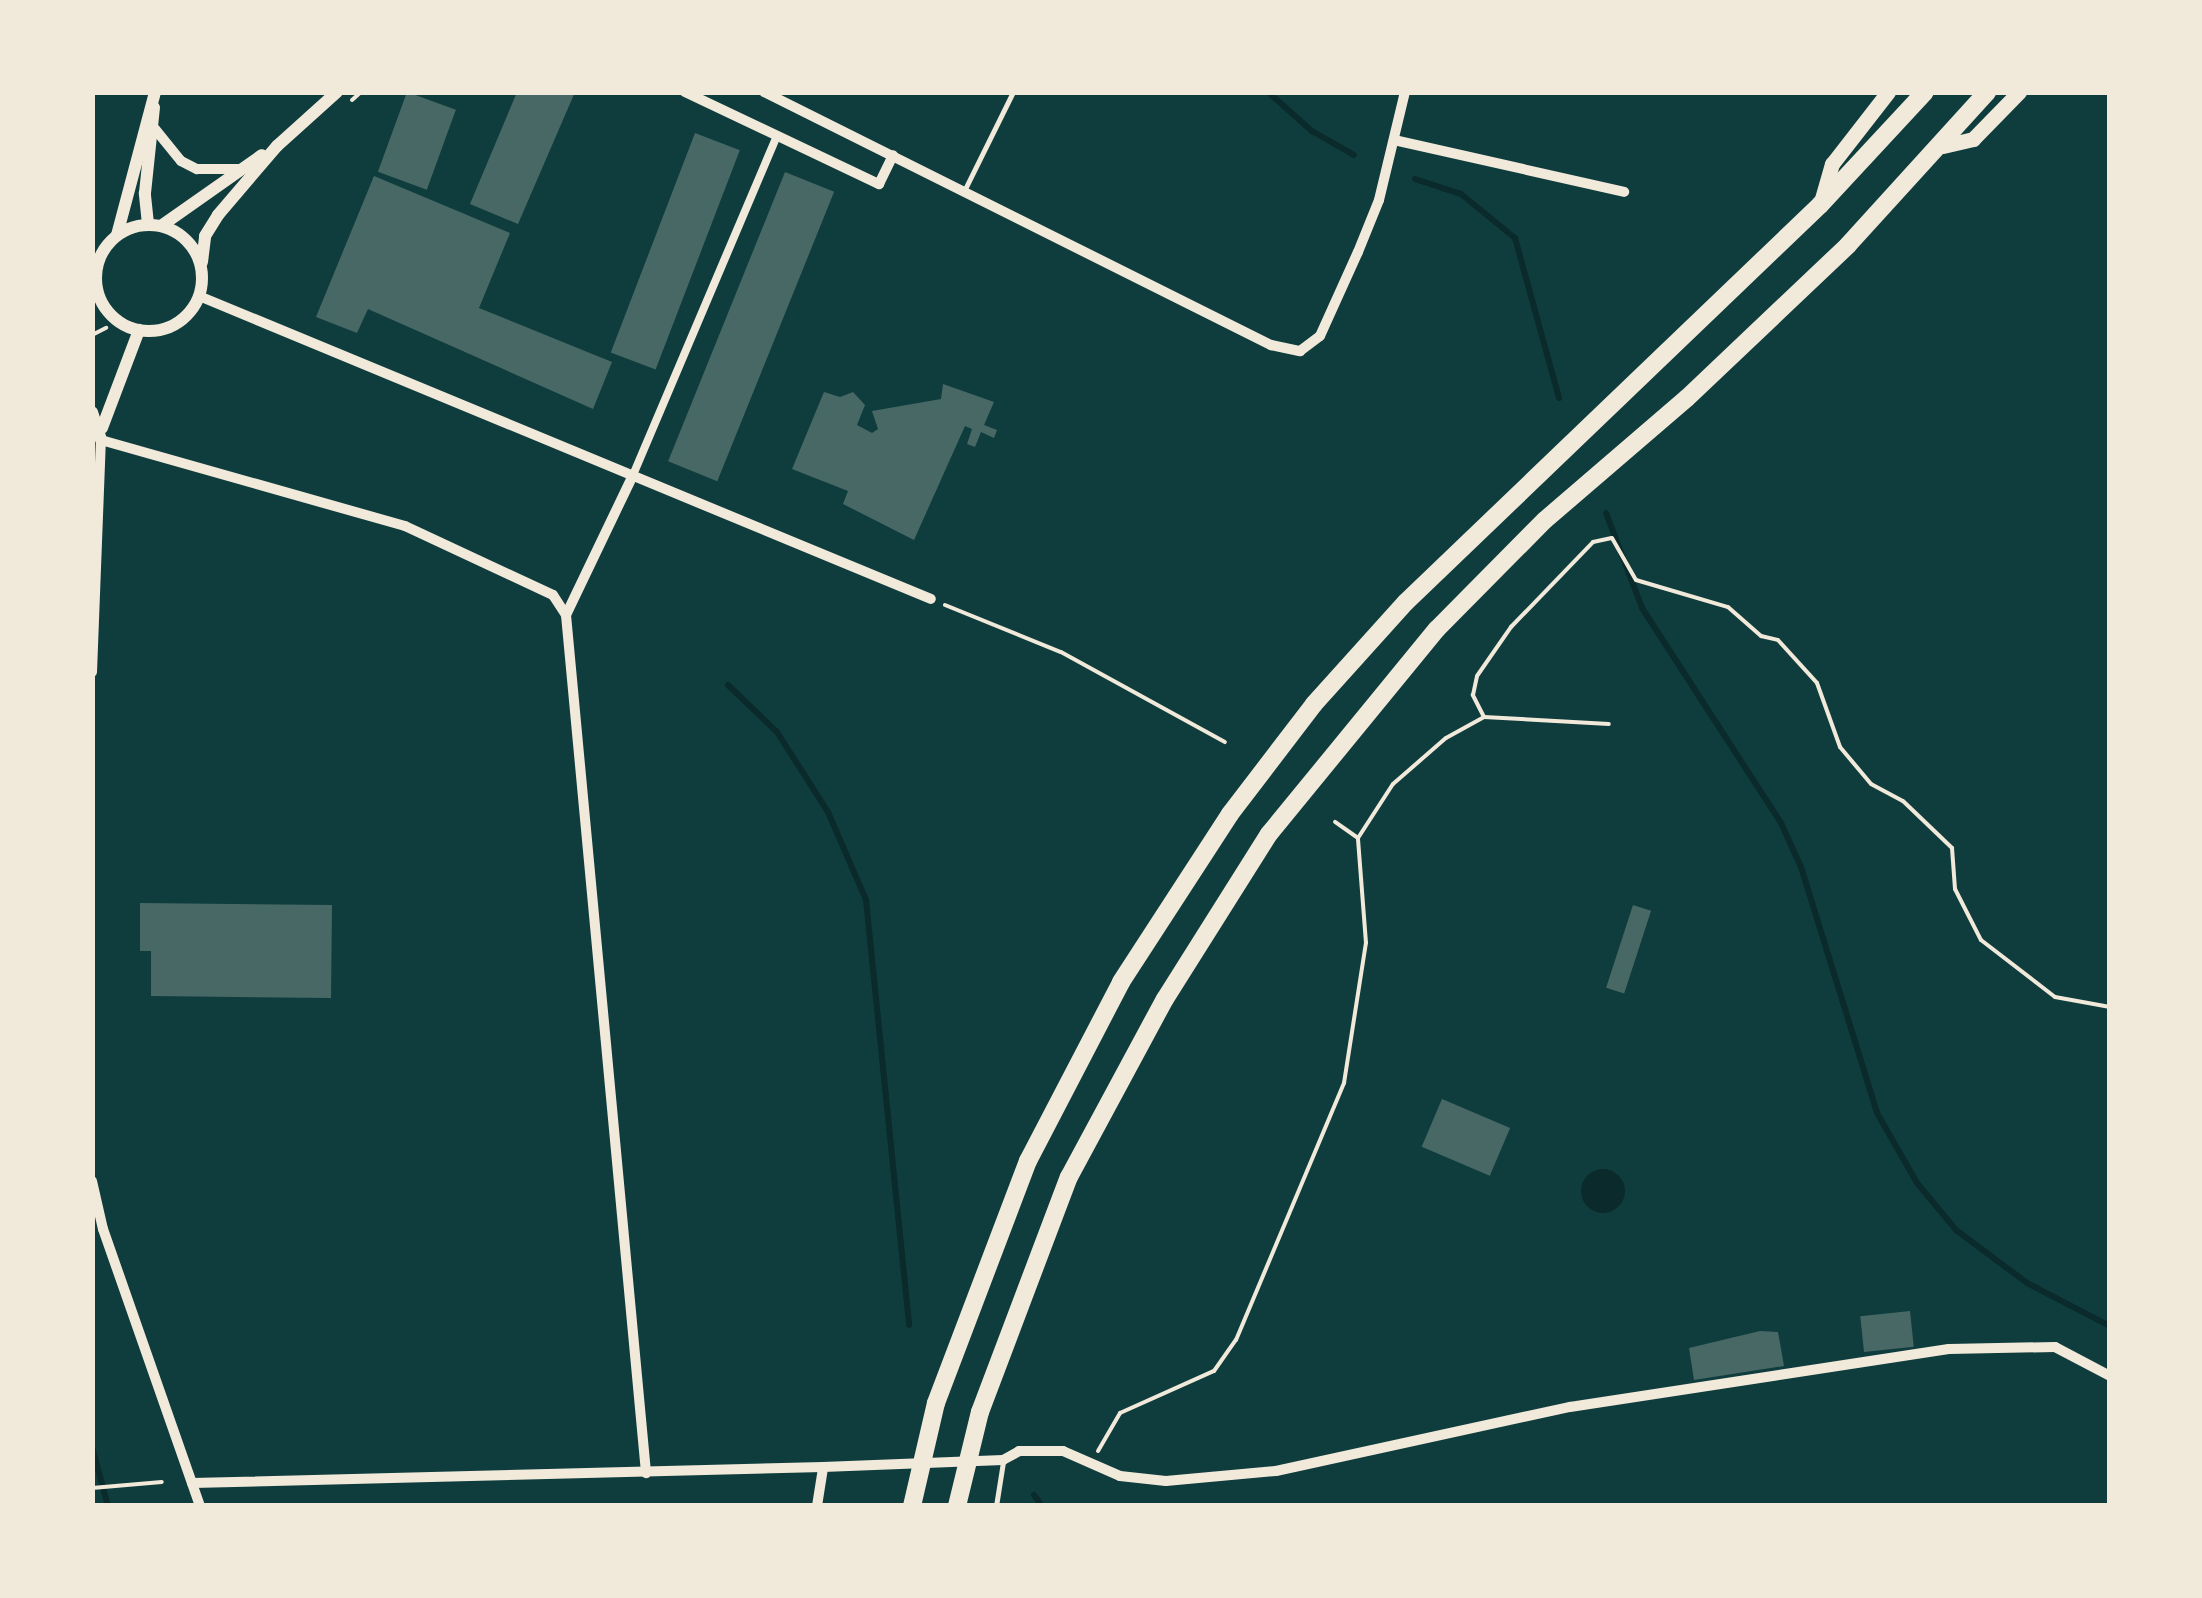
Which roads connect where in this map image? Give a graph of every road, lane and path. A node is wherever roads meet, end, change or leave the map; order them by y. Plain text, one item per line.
1 (337, 92) edge
2 (685, 92) edge
3 (764, 92) edge
4 (1013, 92) edge
5 (1404, 92) edge
6 (1888, 92) edge
7 (1925, 92) edge
8 (1987, 92) edge
9 (2019, 92) edge
10 (154, 96) edge
11 (155, 129) junction
12 (777, 136) junction
13 (1394, 140) junction
14 (277, 146) junction
15 (1943, 146) junction
16 (894, 156) junction
17 (239, 169) junction
18 (964, 192) junction
19 (1624, 192) dead end
20 (1820, 205) junction
21 (155, 225) junction
22 (117, 235) junction
23 (201, 267) junction
24 (199, 296) junction
25 (98, 312) edge
26 (106, 328) dead end
27 (139, 330) junction
28 (92, 336) edge
29 (92, 412) edge
30 (101, 434) junction
31 (633, 475) junction
32 (931, 599) joint
33 (566, 615) junction
34 (92, 672) edge
35 (1484, 717) junction
36 (1609, 724) dead end
37 (1224, 742) dead end
38 (1335, 822) dead end
39 (1358, 838) junction
40 (2110, 1007) edge
41 (92, 1181) edge
42 (2110, 1376) edge
43 (1003, 1460) junction
44 (823, 1467) junction
45 (1093, 1468) junction
46 (646, 1472) junction
47 (162, 1482) dead end
48 (192, 1483) junction
49 (92, 1488) edge
50 (200, 1506) edge
51 (817, 1506) edge
52 (912, 1506) edge
53 (957, 1506) edge
54 (996, 1506) edge

1 - 14 street
2 - 12 street
3 - 16 street
4 - 18 lane
5 - 13 street
6 - 20 highway
7 - 20 highway
8 - 15 highway
9 - 15 highway
10 - 11 street
10 - 22 street
11 - 17 street
11 - 21 street
12 - 16 street
12 - 31 street
13 - 18 street
13 - 19 street
14 - 17 street
14 - 23 street
15 - 53 highway
16 - 18 street
17 - 21 street
20 - 52 highway
21 - 22 street
21 - 23 street
22 - 25 street
23 - 24 street
24 - 27 street
24 - 31 street
25 - 27 street
26 - 28 path
27 - 30 street
29 - 30 street
30 - 33 street
30 - 34 street
31 - 32 street
31 - 33 street
32 - 37 path
33 - 46 street
35 - 36 path
35 - 39 path
35 - 40 path
38 - 39 path
39 - 45 path
41 - 48 street
42 - 45 street
43 - 44 street
43 - 45 street
43 - 54 lane
44 - 46 street
44 - 51 street
46 - 48 street
47 - 49 path
48 - 50 street

